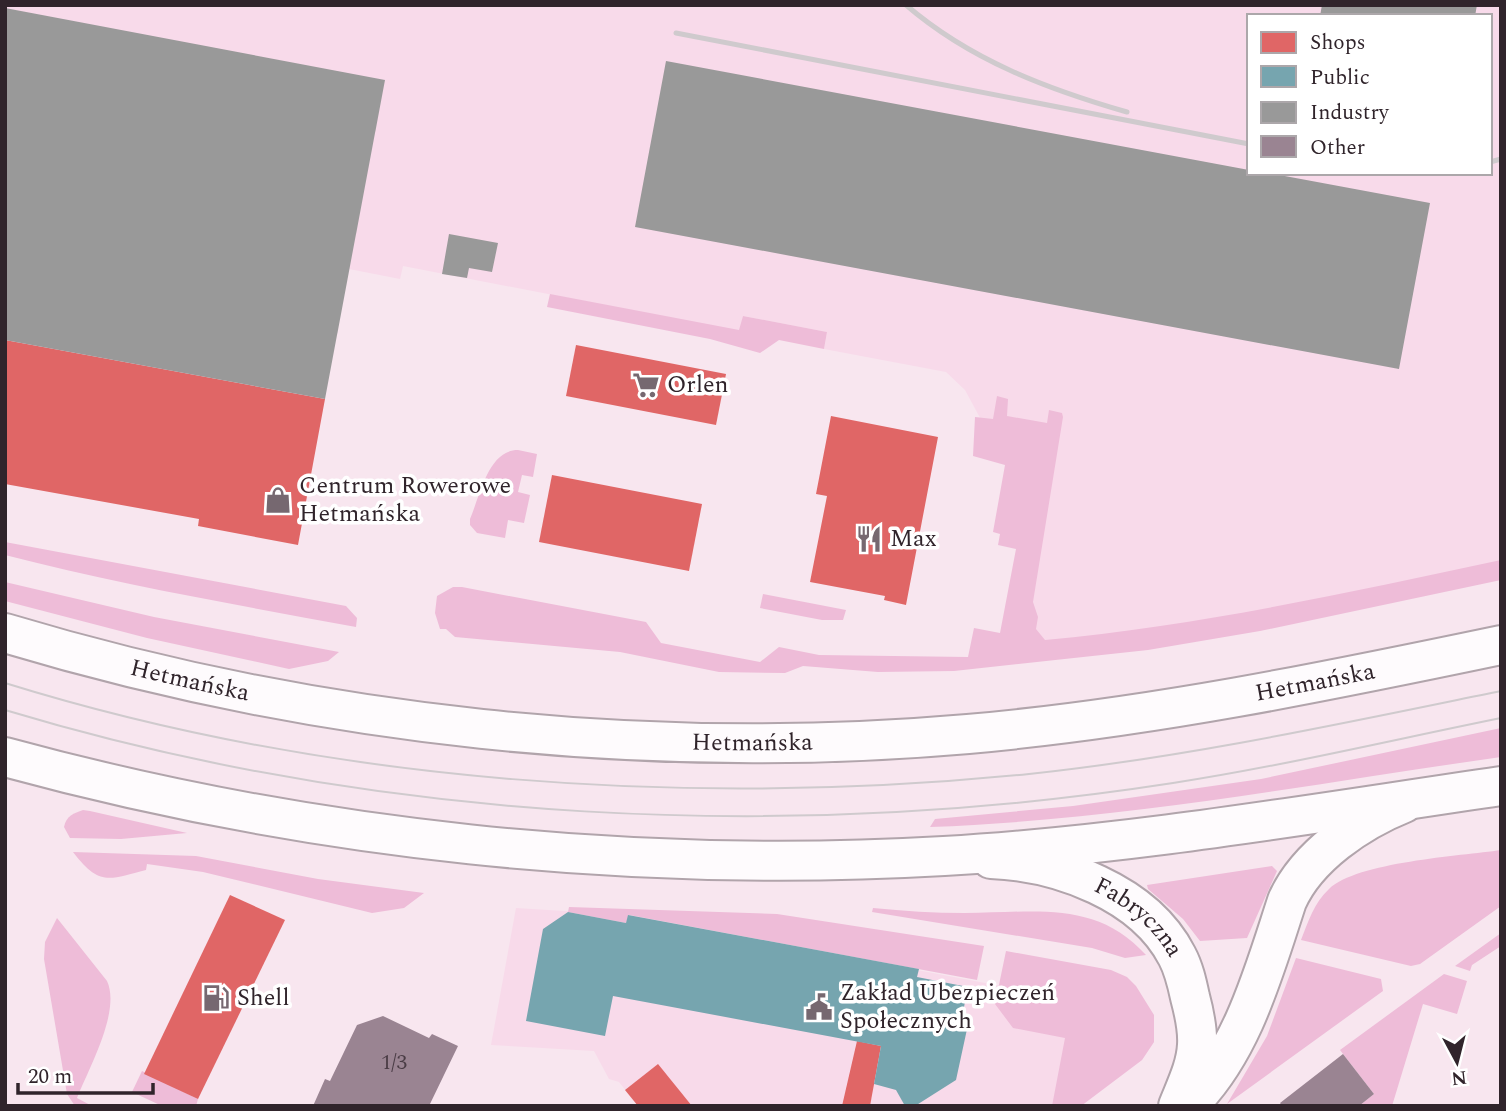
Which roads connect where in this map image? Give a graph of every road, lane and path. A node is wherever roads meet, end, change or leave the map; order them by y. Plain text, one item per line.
1 (5, 633) edge
2 (1501, 645) edge
3 (5, 757) edge
4 (1501, 786) edge
5 (1413, 799) junction
6 (943, 856) junction
7 (1178, 1106) edge
8 (1187, 1106) edge

1 - 2 main road, Hetmańska
3 - 6 main road
4 - 5 main road
5 - 6 main road
5 - 8 main road
6 - 7 main road, Fabryczna

